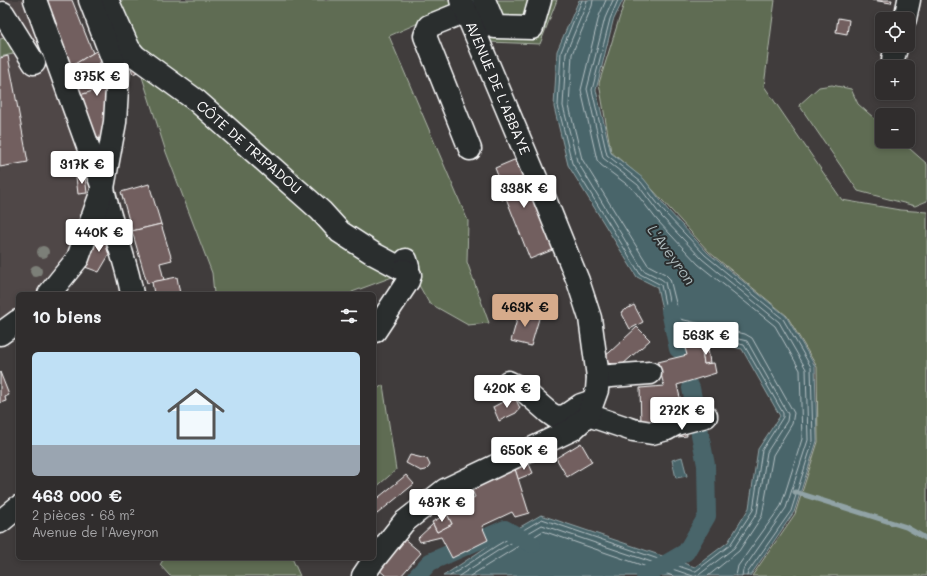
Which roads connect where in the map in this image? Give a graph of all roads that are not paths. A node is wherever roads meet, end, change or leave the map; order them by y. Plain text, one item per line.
1 (35, 0) edge
2 (95, 0) edge
3 (484, 0) edge
4 (540, 0) edge
5 (909, 0) edge
6 (463, 5) edge
7 (906, 12) edge
8 (0, 14) edge
9 (34, 64) dead end
10 (470, 149) dead end
11 (102, 163) junction
12 (104, 188) junction
13 (51, 292) edge
14 (132, 292) edge
15 (16, 322) edge
16 (376, 329) edge
17 (0, 334) edge
18 (650, 373) dead end
19 (598, 377) junction
20 (508, 382) dead end
21 (590, 408) junction
22 (696, 419) dead end
23 (376, 557) edge
24 (374, 560) edge
25 (363, 576) edge

1 - 11 street
2 - 11 street
2 - 16 street, CÔTE DE TRIPADOU
3 - 4 street
5 - 7 street
6 - 10 street
6 - 19 street, AVENUE DE L'ABBAYE
8 - 9 street
11 - 12 street
12 - 13 street
12 - 14 street
15 - 17 street
18 - 19 street
19 - 21 street, AVENUE DE L'ABBAYE
20 - 21 street
21 - 22 street
21 - 23 street
24 - 25 street

